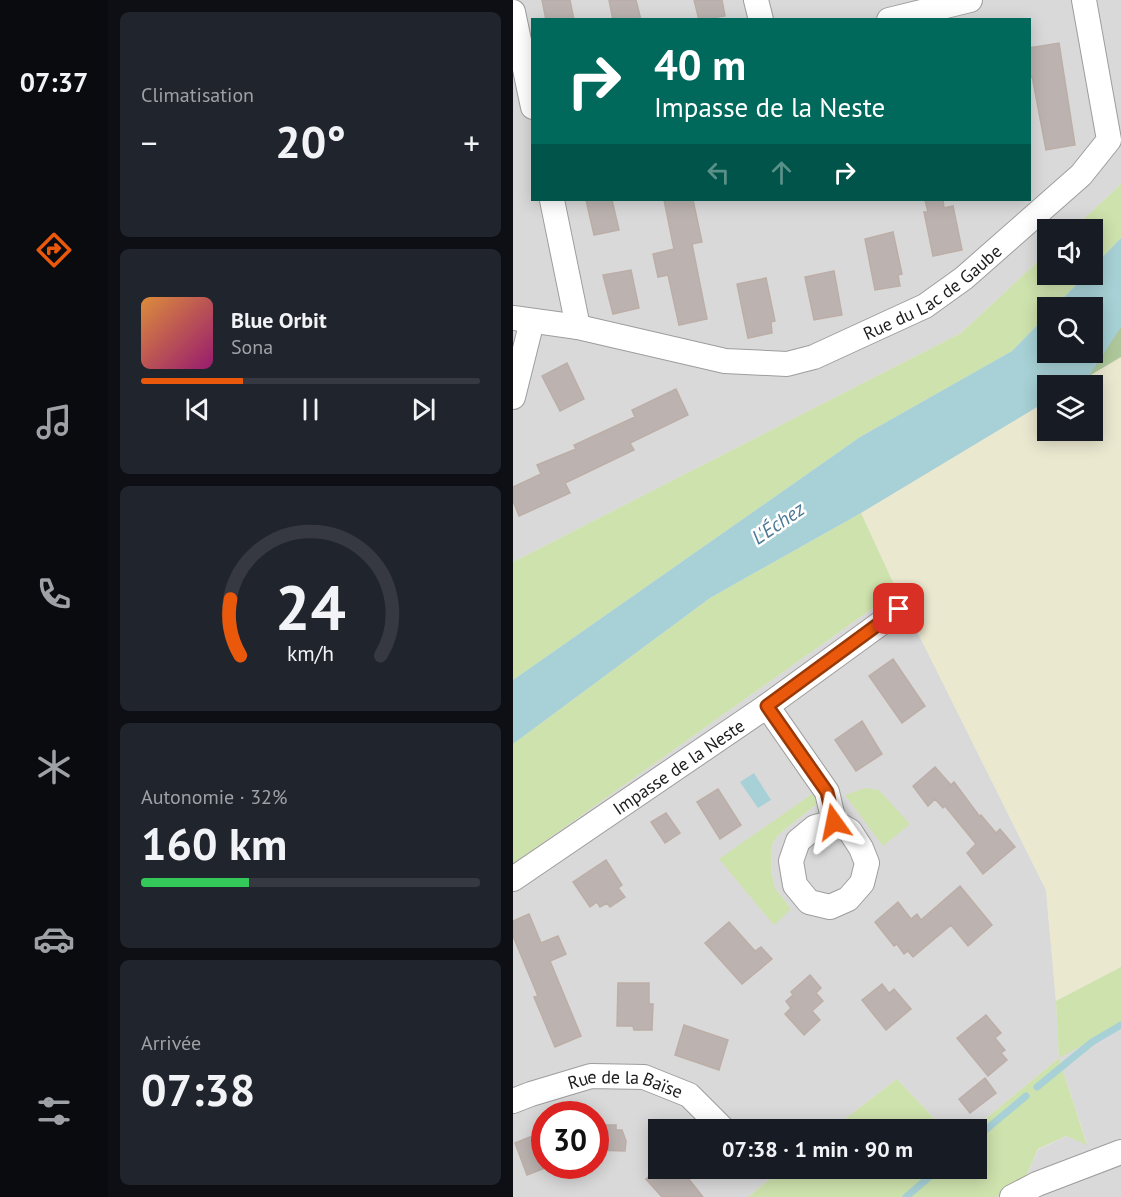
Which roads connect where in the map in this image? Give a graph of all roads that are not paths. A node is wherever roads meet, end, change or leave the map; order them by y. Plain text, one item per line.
1 (756, 0) edge
2 (970, 0) edge
3 (1084, 0) edge
4 (513, 12) edge
5 (760, 18) edge
6 (897, 18) edge
7 (531, 98) edge
8 (552, 201) edge
9 (523, 319) edge
10 (578, 327) junction
11 (513, 397) edge
12 (899, 609) dead end
13 (767, 706) junction
14 (834, 822) dead end
15 (513, 879) edge
16 (513, 1101) edge
17 (713, 1119) edge
18 (1121, 1152) edge
19 (1012, 1197) edge

1 - 5 street
2 - 6 street
3 - 10 street, Rue du Lac de Gaube
4 - 7 street
8 - 10 street
9 - 10 street, Rue du Lac de Gaube
9 - 11 street
12 - 13 street, Impasse de la Neste
13 - 14 street
13 - 15 street, Impasse de la Neste
16 - 17 street, Rue de la Baïse
18 - 19 street

